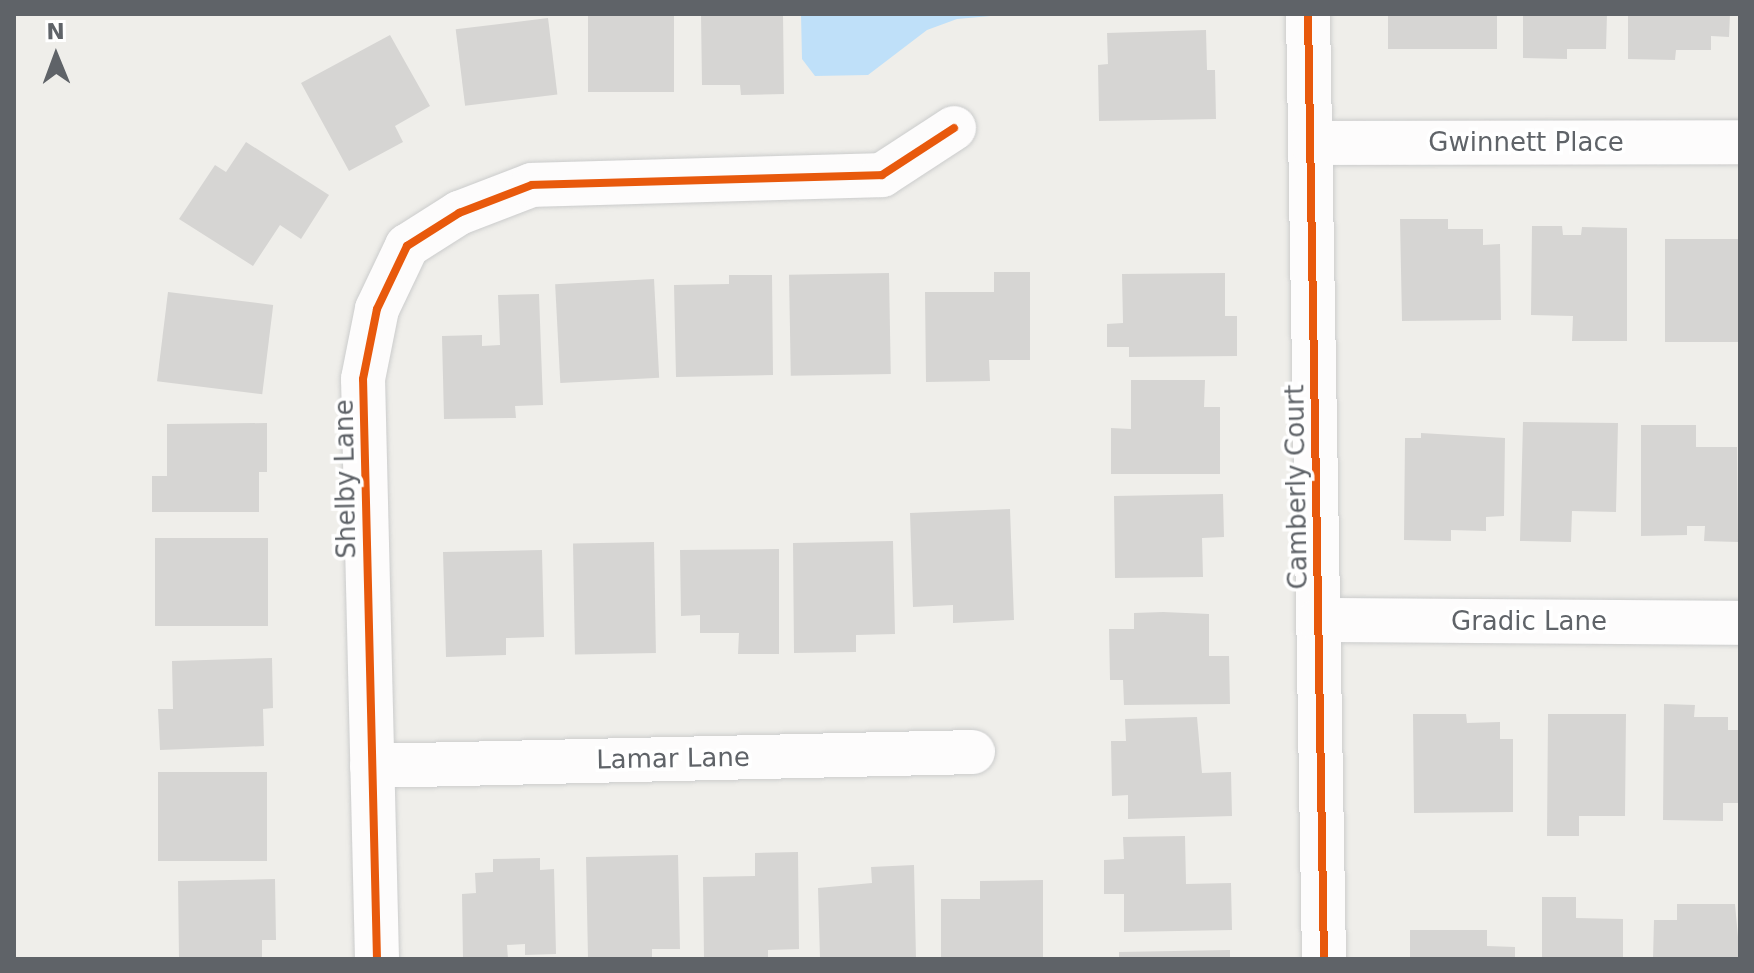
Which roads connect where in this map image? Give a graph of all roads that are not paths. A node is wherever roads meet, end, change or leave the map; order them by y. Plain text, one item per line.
1 (1308, 14) edge
2 (954, 128) dead end
3 (1740, 142) edge
4 (1312, 143) junction
5 (1319, 620) junction
6 (1740, 623) edge
7 (973, 752) dead end
8 (372, 766) junction
9 (377, 959) edge
10 (1324, 959) edge

1 - 4 street, Camberly Court
2 - 8 street, Shelby Lane
3 - 4 street, Gwinnett Place
4 - 5 street, Camberly Court
5 - 6 street, Gradic Lane
5 - 10 street, Camberly Court
7 - 8 street, Lamar Lane
8 - 9 street, Shelby Lane

